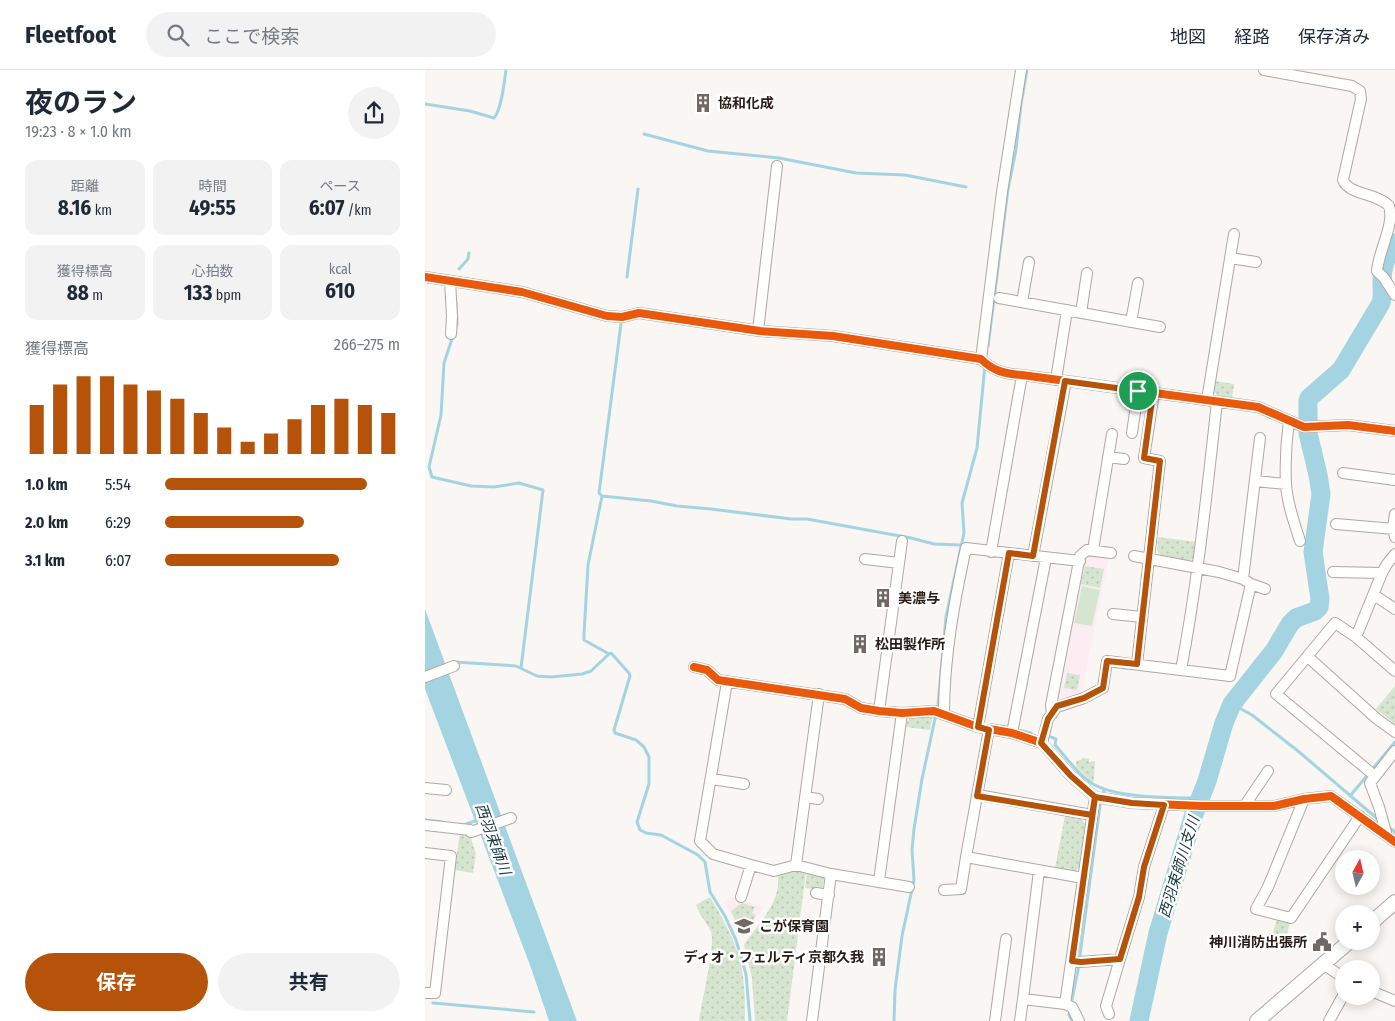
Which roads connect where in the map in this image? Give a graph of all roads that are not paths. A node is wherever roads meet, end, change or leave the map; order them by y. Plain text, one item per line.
1 (1021, 70) edge
2 (1265, 70) edge
3 (777, 166) dead end
4 (1235, 234) dead end
5 (1231, 258) junction
6 (1029, 262) dead end
7 (1256, 262) dead end
8 (1087, 273) dead end
9 (425, 277) edge
10 (450, 281) junction
11 (1138, 282) dead end
12 (1393, 289) edge
13 (999, 298) dead end
14 (1022, 302) junction
15 (1067, 310) junction
16 (1081, 313) junction
17 (1131, 322) junction
18 (1160, 327) dead end
19 (758, 331) junction
20 (451, 334) dead end
21 (984, 362) junction
22 (1022, 375) junction
23 (1061, 380) junction
24 (1138, 391) junction
25 (1153, 393) junction
26 (1212, 401) junction
27 (1289, 421) junction
28 (1395, 432) edge
29 (1132, 433) dead end
30 (1112, 434) dead end
31 (1260, 438) dead end
32 (1108, 457) junction
33 (1123, 459) dead end
34 (1343, 473) dead end
35 (1395, 480) edge
36 (1255, 481) junction
37 (1286, 484) junction
38 (1395, 514) edge
39 (1336, 524) dead end
40 (1394, 533) edge
41 (902, 541) dead end
42 (1300, 541) dead end
43 (1093, 550) junction
44 (991, 552) junction
45 (1009, 553) junction
46 (1111, 553) dead end
47 (1395, 554) edge
48 (1033, 556) junction
49 (1134, 556) dead end
50 (1047, 558) junction
51 (865, 559) dead end
52 (1150, 559) junction
53 (1079, 561) junction
54 (899, 564) junction
55 (1198, 569) junction
56 (1333, 572) dead end
57 (1382, 574) junction
58 (1247, 582) junction
59 (1265, 589) dead end
60 (1374, 594) junction
61 (1395, 609) edge
62 (1113, 614) dead end
63 (1142, 617) junction
64 (1356, 637) junction
65 (1308, 657) junction
66 (1137, 664) junction
67 (454, 666) dead end
68 (694, 667) dead end
69 (1181, 670) junction
70 (1395, 671) edge
71 (425, 678) edge
72 (727, 682) junction
73 (819, 694) junction
74 (879, 711) junction
75 (939, 712) junction
76 (902, 713) junction
77 (1052, 714) junction
78 (978, 727) junction
79 (1013, 729) junction
80 (989, 730) junction
81 (1395, 732) edge
82 (1041, 743) junction
83 (1395, 751) edge
84 (1268, 771) dead end
85 (1371, 773) junction
86 (712, 779) junction
87 (744, 784) dead end
88 (425, 788) edge
89 (446, 790) dead end
90 (977, 796) junction
91 (805, 797) junction
92 (1099, 797) junction
93 (818, 799) dead end
94 (1304, 799) junction
95 (1164, 805) junction
96 (1246, 806) junction
97 (1092, 815) junction
98 (1360, 816) junction
99 (511, 818) dead end
100 (425, 825) edge
101 (1388, 832) edge
102 (425, 853) edge
103 (967, 857) junction
104 (751, 865) junction
105 (796, 865) junction
106 (1039, 871) junction
107 (831, 874) junction
108 (1083, 878) junction
109 (879, 881) junction
110 (909, 886) dead end
111 (944, 890) dead end
112 (816, 893) dead end
113 (829, 895) junction
114 (741, 897) dead end
115 (1395, 902) edge
116 (1380, 914) edge
117 (1006, 939) dead end
118 (1339, 950) edge
119 (1120, 959) junction
120 (1076, 961) junction
121 (1323, 964) junction
122 (1335, 972) edge
123 (425, 994) edge
124 (1380, 995) edge
125 (1023, 999) junction
126 (1395, 1001) edge
127 (1338, 1005) edge
128 (1068, 1006) junction
129 (1109, 1014) dead end
130 (812, 1021) edge
131 (995, 1021) edge
132 (1020, 1021) edge
133 (1079, 1021) edge
134 (1257, 1021) edge
135 (1329, 1021) edge

1 - 21 street
2 - 12 street
3 - 19 street
4 - 5 street
5 - 7 street
5 - 26 street
6 - 14 street
8 - 16 street
9 - 10 street
10 - 19 street
10 - 20 street
11 - 17 street
13 - 14 street
14 - 15 street
15 - 16 street
15 - 23 street
16 - 17 street
17 - 18 street
19 - 21 street
21 - 22 street
22 - 23 street
22 - 44 street
23 - 24 street
23 - 48 street
24 - 25 street
24 - 29 street
25 - 26 street
25 - 52 street
26 - 27 street
26 - 55 street
27 - 28 street
27 - 37 street
30 - 32 street
31 - 36 street
32 - 33 street
32 - 43 street
34 - 35 street
36 - 37 street
36 - 58 street
37 - 42 street
38 - 40 street
39 - 40 street
41 - 54 street
43 - 46 street
43 - 53 street
44 - 45 street
44 - 75 street
45 - 48 street
45 - 78 street
47 - 57 street
48 - 50 street
49 - 52 street
50 - 53 street
50 - 79 street
51 - 54 street
52 - 55 street
52 - 63 street
53 - 77 street
54 - 74 street
55 - 58 street
55 - 69 street
56 - 57 street
57 - 60 street
58 - 59 street
58 - 69 street
60 - 61 street
60 - 64 street
62 - 63 street
63 - 66 street
64 - 65 street
64 - 70 street
65 - 81 street
65 - 85 street
66 - 69 street
66 - 77 street
67 - 71 street
68 - 72 street
72 - 73 street
72 - 86 street
73 - 74 street
73 - 91 street
74 - 76 street
75 - 76 street
75 - 78 street
76 - 109 street
77 - 82 street
78 - 80 street
79 - 80 street
79 - 82 street
80 - 90 street
82 - 92 street
83 - 85 street
84 - 96 street
85 - 101 street
86 - 87 street
86 - 104 street
88 - 89 street
90 - 97 street
90 - 103 street
91 - 93 street
91 - 105 street
92 - 95 street
92 - 97 street
94 - 96 street
94 - 98 street
94 - 98 street
95 - 96 street
95 - 119 street
97 - 108 street
98 - 101 street
99 - 100 street
102 - 123 street
103 - 106 street
103 - 111 street
104 - 105 street
104 - 114 street
105 - 107 street
106 - 108 street
106 - 125 street
107 - 109 street
107 - 113 street
108 - 120 street
109 - 110 street
112 - 113 street
113 - 130 street
115 - 116 main road
117 - 131 street
118 - 121 main road
119 - 120 street
119 - 129 street
120 - 128 street
121 - 122 street
121 - 134 main road
124 - 126 street
125 - 128 street
125 - 132 street
127 - 135 street
128 - 133 street

